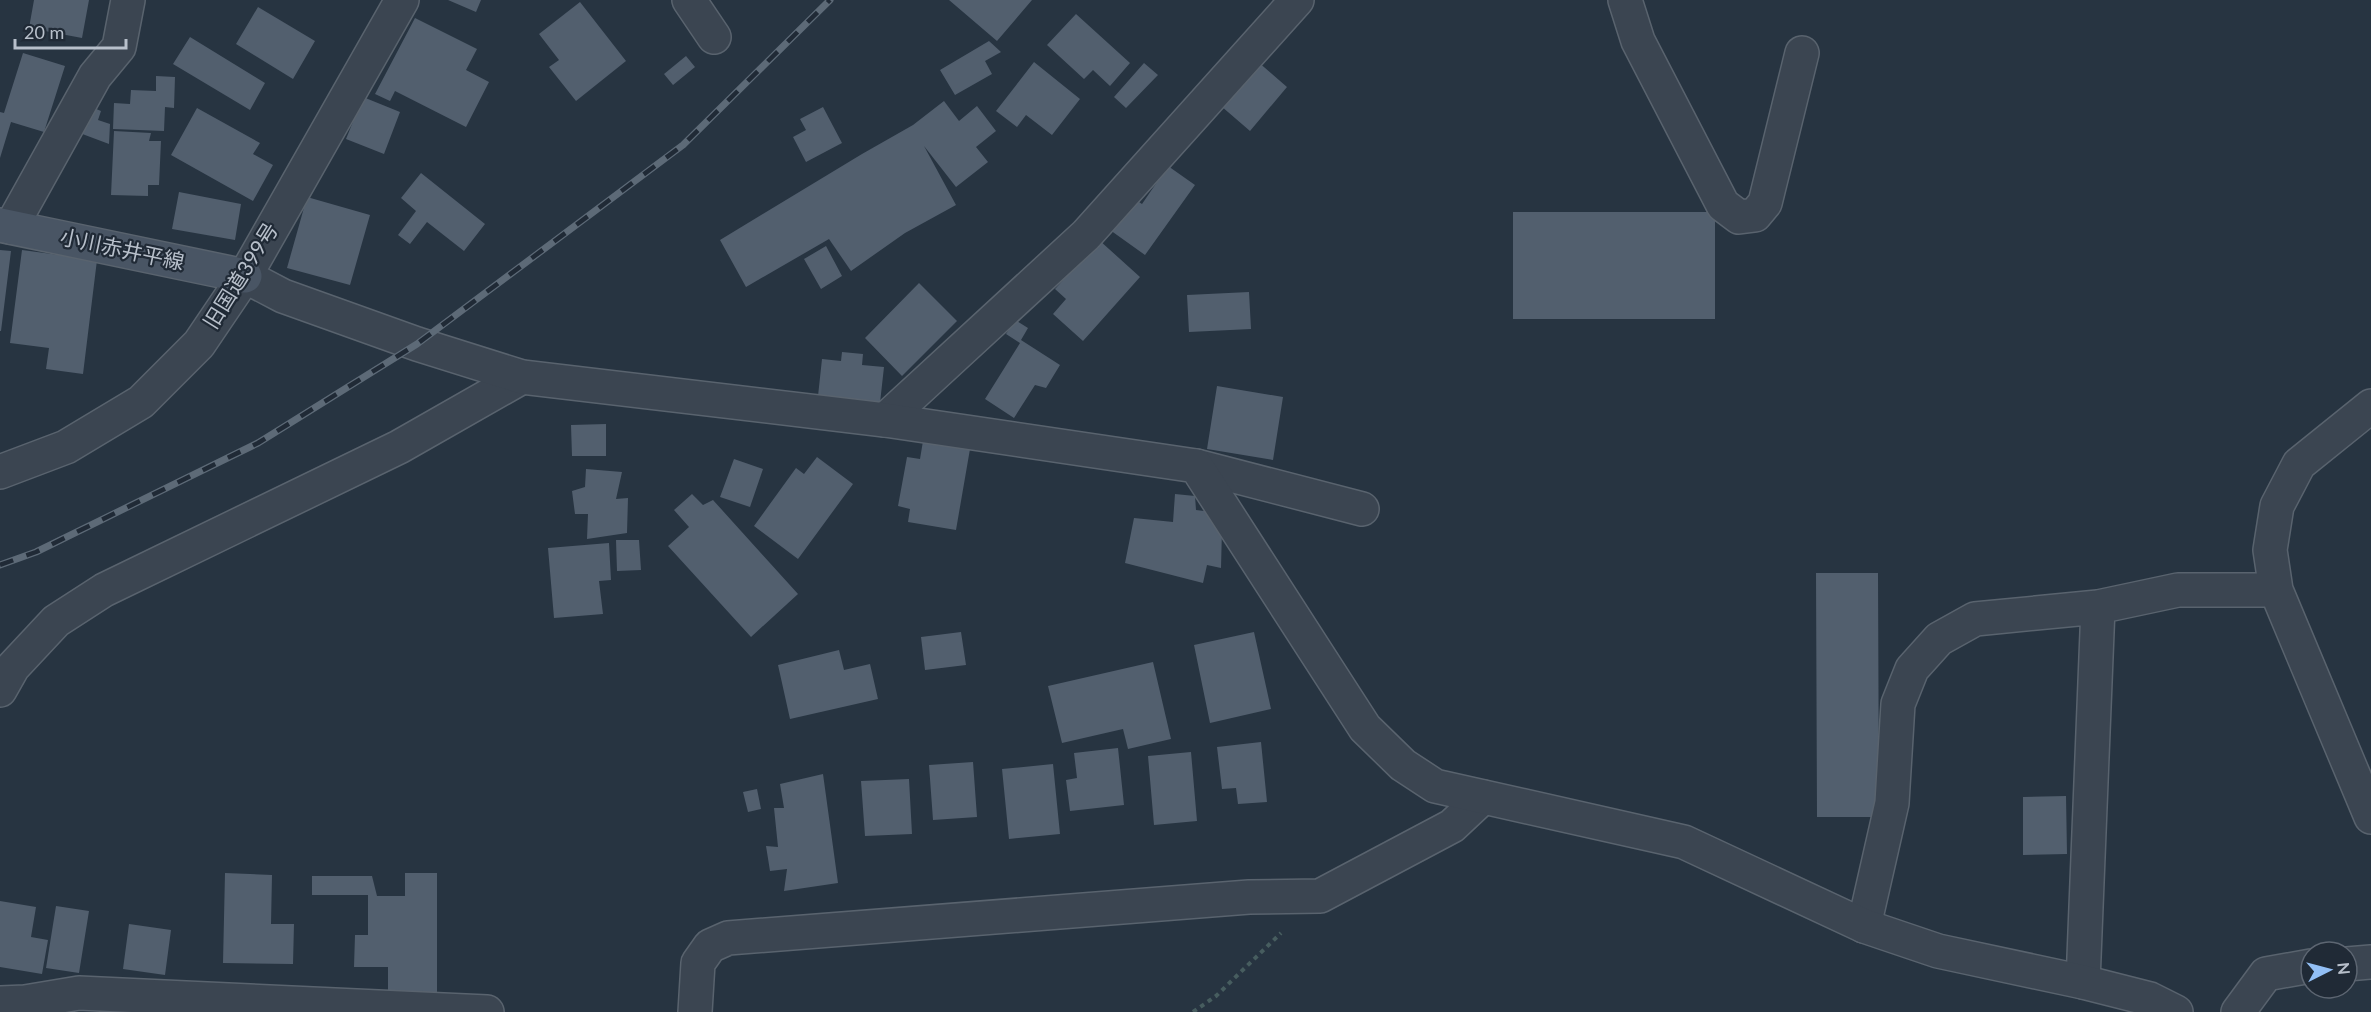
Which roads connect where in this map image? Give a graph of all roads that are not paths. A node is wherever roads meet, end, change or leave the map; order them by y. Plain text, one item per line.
1 (128, 0) edge
2 (402, 0) edge
3 (689, 0) edge
4 (1298, 0) edge
5 (1625, 0) edge
6 (714, 37) dead end
7 (1802, 53) dead end
8 (5, 226) edge
9 (244, 276) junction
10 (522, 376) junction
11 (2371, 406) edge
12 (885, 420) junction
13 (1196, 466) junction
14 (0, 471) edge
15 (1362, 509) dead end
16 (2276, 590) junction
17 (2098, 607) junction
18 (0, 690) edge
19 (1483, 797) junction
20 (2371, 817) edge
21 (1863, 926) junction
22 (2299, 968) edge
23 (2083, 982) junction
24 (0, 1003) edge
25 (79, 1003) edge
26 (487, 1012) edge
27 (695, 1012) edge
28 (2176, 1012) edge
29 (2238, 1012) edge

1 - 8 street
2 - 9 street, 旧国道399号
3 - 6 street
4 - 12 street
5 - 7 street
8 - 9 main road, 小川赤井平線
9 - 10 street
9 - 14 street, 旧国道399号
10 - 12 street
10 - 18 street
11 - 16 street
12 - 13 street
13 - 15 street
13 - 19 street
16 - 17 street
16 - 20 street
17 - 21 street
17 - 23 street
19 - 21 street
19 - 27 street
21 - 23 street
22 - 29 street
23 - 28 street
24 - 25 street
25 - 26 street

